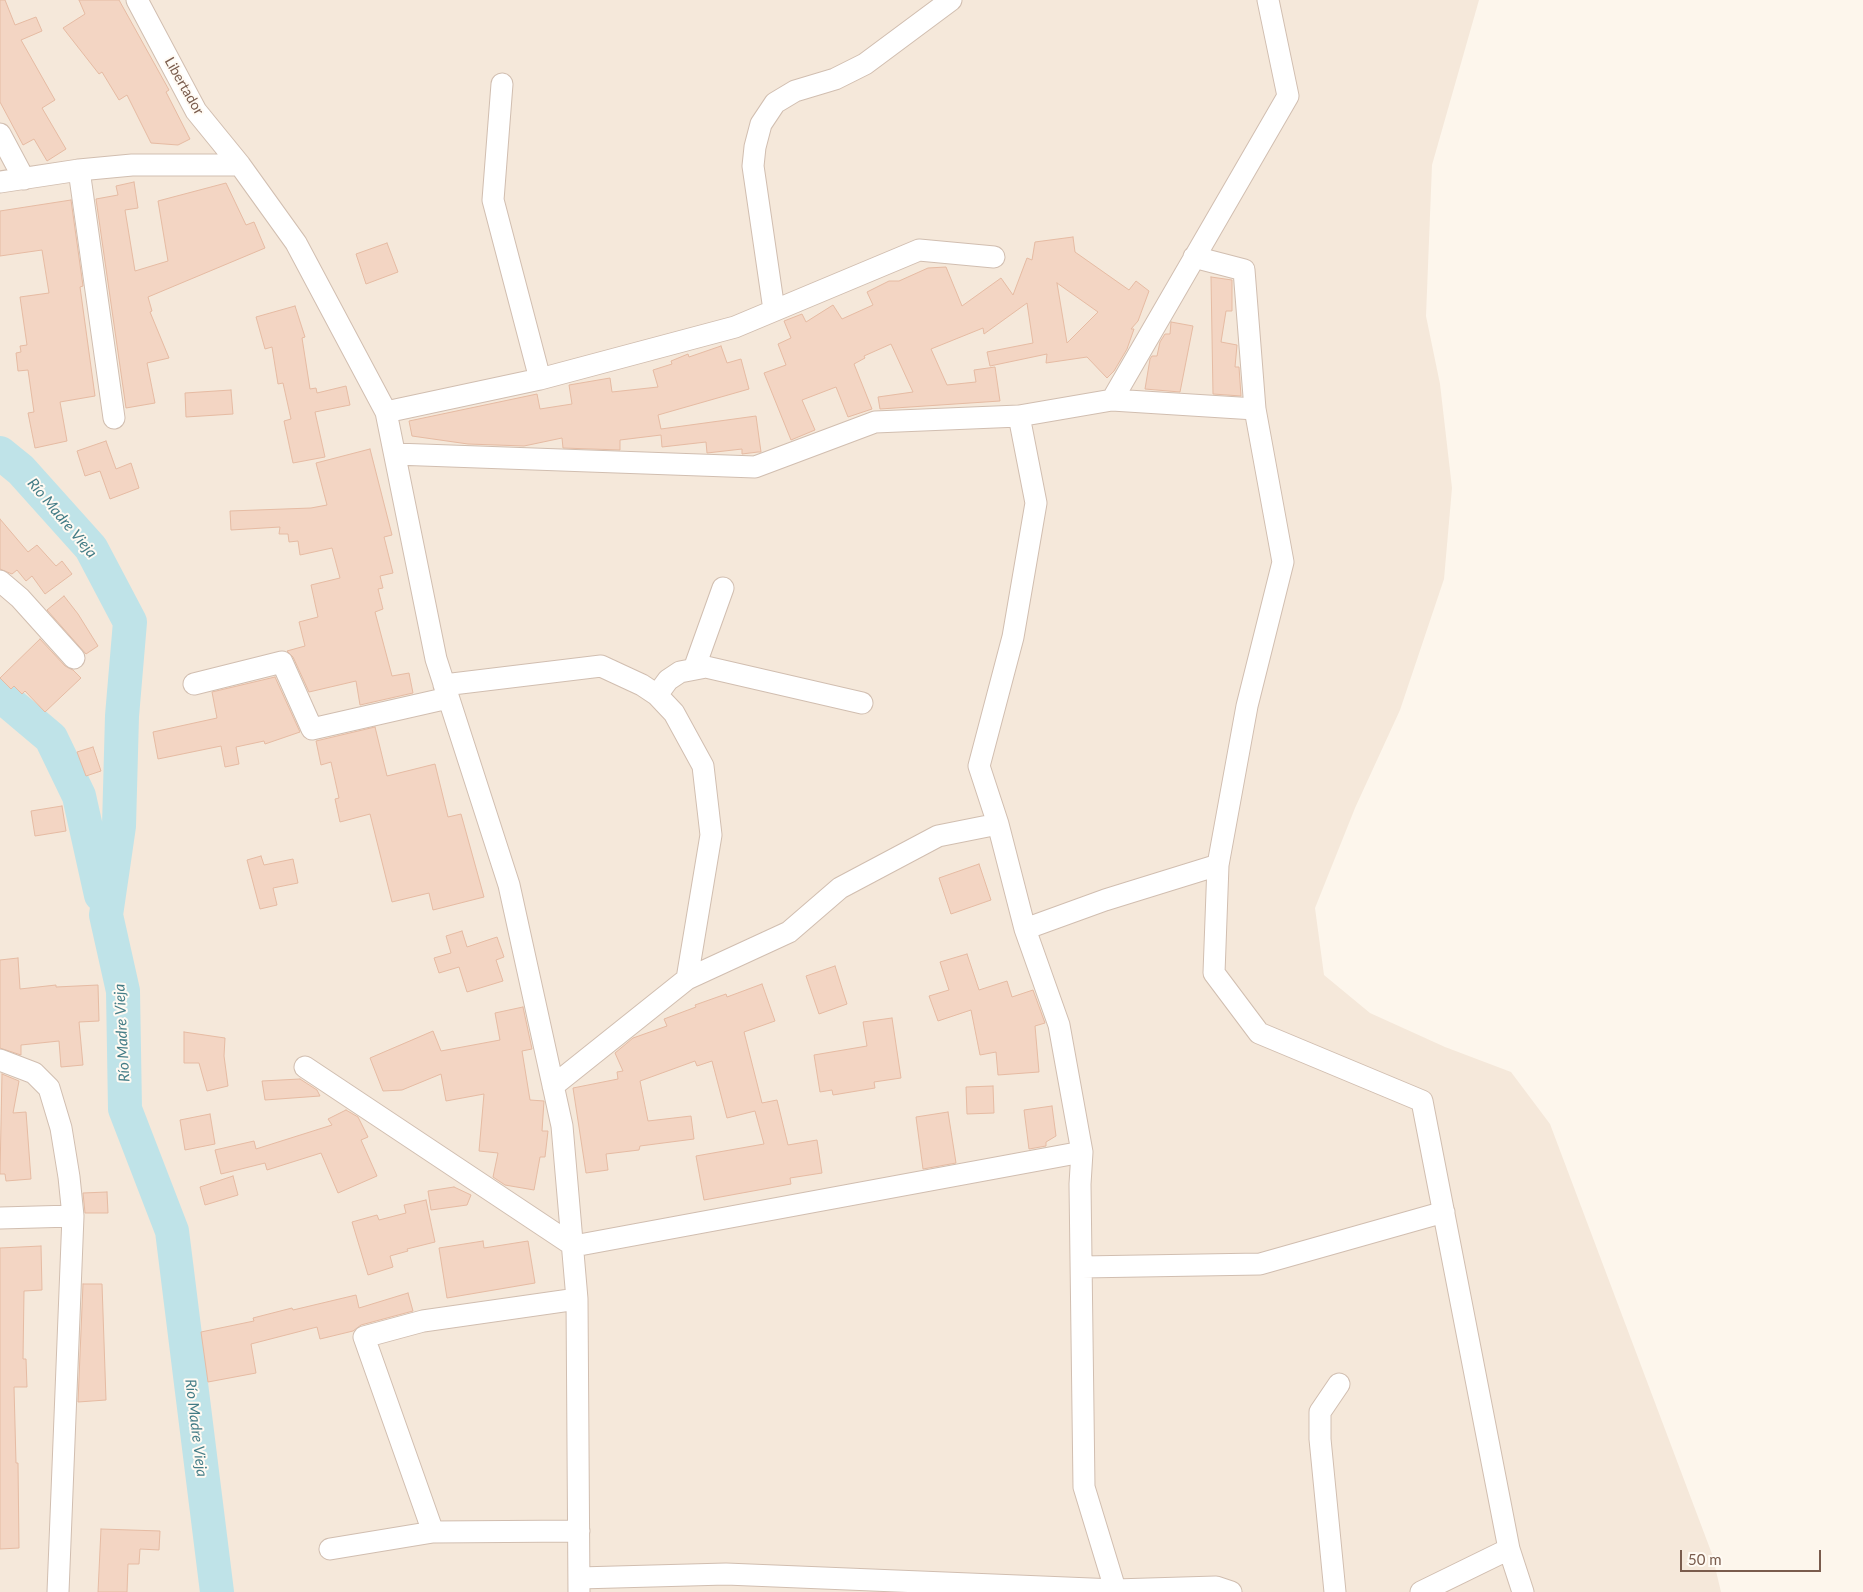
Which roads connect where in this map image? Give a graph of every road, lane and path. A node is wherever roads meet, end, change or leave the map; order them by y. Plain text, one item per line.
1 (136, 0) edge
2 (951, 0) edge
3 (1268, 0) edge
4 (502, 84) dead end
5 (0, 134) edge
6 (240, 165) junction
7 (79, 170) junction
8 (24, 179) junction
9 (0, 182) edge
10 (994, 257) dead end
11 (1194, 257) junction
12 (774, 310) junction
13 (540, 379) junction
14 (1112, 400) junction
15 (1255, 409) junction
16 (386, 412) junction
17 (1019, 416) junction
18 (114, 418) dead end
19 (394, 454) junction
20 (0, 581) edge
21 (722, 588) dead end
22 (74, 658) dead end
23 (694, 669) junction
24 (194, 684) dead end
25 (446, 691) junction
26 (657, 695) junction
27 (862, 703) dead end
28 (998, 824) junction
29 (1218, 865) junction
30 (1025, 929) junction
31 (687, 980) junction
32 (0, 1060) edge
33 (305, 1067) dead end
34 (553, 1086) junction
35 (1082, 1152) junction
36 (1444, 1212) junction
37 (73, 1216) junction
38 (0, 1218) edge
39 (574, 1246) junction
40 (1082, 1267) junction
41 (577, 1298) junction
42 (1339, 1384) dead end
43 (579, 1531) junction
44 (433, 1532) junction
45 (330, 1549) dead end
46 (1509, 1549) junction
47 (579, 1585) edge
48 (941, 1588) edge
49 (1116, 1591) edge
50 (58, 1592) edge
51 (1231, 1592) edge
52 (1335, 1592) edge
53 (1421, 1592) edge
54 (1523, 1592) edge

1 - 6 street, Libertador
2 - 12 street
3 - 11 street
4 - 13 street
5 - 8 street
6 - 7 street
6 - 16 street, Libertador
7 - 8 street
7 - 18 street
8 - 9 street
10 - 12 street
11 - 14 street
11 - 15 street
12 - 13 street
13 - 16 street
14 - 15 street
14 - 17 street
15 - 29 street
16 - 19 street, Libertador
17 - 19 street
17 - 28 street
19 - 25 street, Libertador
20 - 22 street
21 - 23 street
23 - 26 street
23 - 27 street
24 - 25 street
25 - 26 street
25 - 34 street, Libertador
26 - 31 street
28 - 30 street
28 - 31 street
29 - 30 street
29 - 36 street
30 - 35 street
31 - 34 street
32 - 37 street
33 - 39 street
34 - 39 street, Libertador
35 - 39 street
35 - 40 street
36 - 40 street
36 - 46 street
37 - 38 street
37 - 50 street
39 - 41 street, Libertador
40 - 49 street
41 - 43 street, Libertador
41 - 44 street
42 - 52 street
43 - 44 street
43 - 47 street, Libertador
44 - 45 street
46 - 53 street
46 - 54 street
47 - 48 street
48 - 49 street
49 - 51 street

